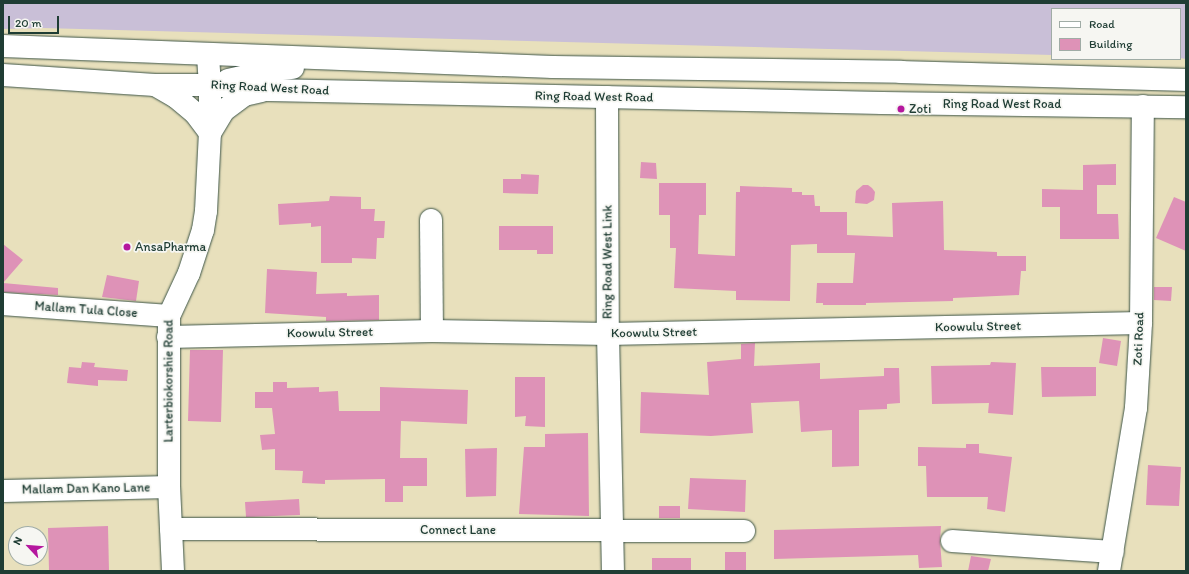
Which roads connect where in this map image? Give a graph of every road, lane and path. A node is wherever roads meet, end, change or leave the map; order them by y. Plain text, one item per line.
1 (3, 46) edge
2 (208, 55) junction
3 (386, 61) junction
4 (3, 76) edge
5 (1186, 80) edge
6 (155, 85) junction
7 (210, 85) junction
8 (269, 90) junction
9 (607, 97) junction
10 (1143, 106) junction
11 (1186, 107) edge
12 (210, 133) junction
13 (431, 220) dead end
14 (3, 304) edge
15 (1141, 323) junction
16 (168, 327) junction
17 (432, 331) junction
18 (608, 334) junction
19 (169, 487) junction
20 (3, 491) edge
21 (171, 529) junction
22 (613, 530) junction
23 (744, 531) dead end
24 (952, 541) dead end
25 (1111, 561) edge
26 (173, 571) edge
27 (613, 571) edge

1 - 2 street, Ring Road West Road
2 - 3 street, Ring Road West Road
2 - 7 street, Larterbiokorshie Road
3 - 5 street, Ring Road West Road
3 - 7 street
4 - 6 street, Ring Road West Road
6 - 7 street, Ring Road West Road
6 - 12 street
7 - 8 street, Ring Road West Road
7 - 12 street, Larterbiokorshie Road
8 - 9 street, Ring Road West Road
8 - 12 street
9 - 10 street, Ring Road West Road
9 - 18 street, Ring Road West Link
10 - 11 street, Ring Road West Road
10 - 15 street, Zoti Road
12 - 16 street, Larterbiokorshie Road
13 - 17 street
14 - 16 street, Mallam Tula Close
15 - 18 street, Koowulu Street
15 - 25 street, Zoti Road
16 - 17 street, Koowulu Street
16 - 19 street, Larterbiokorshie Road
17 - 18 street, Koowulu Street
18 - 22 street, Ring Road West Link
19 - 20 street, Mallam Dan Kano Lane
19 - 21 street, Larterbiokorshie Road
21 - 22 street, Connect Lane
21 - 26 street, Larterbiokorshie Road
22 - 23 street, Connect Lane
22 - 27 street, Ring Road West Link
24 - 25 street

